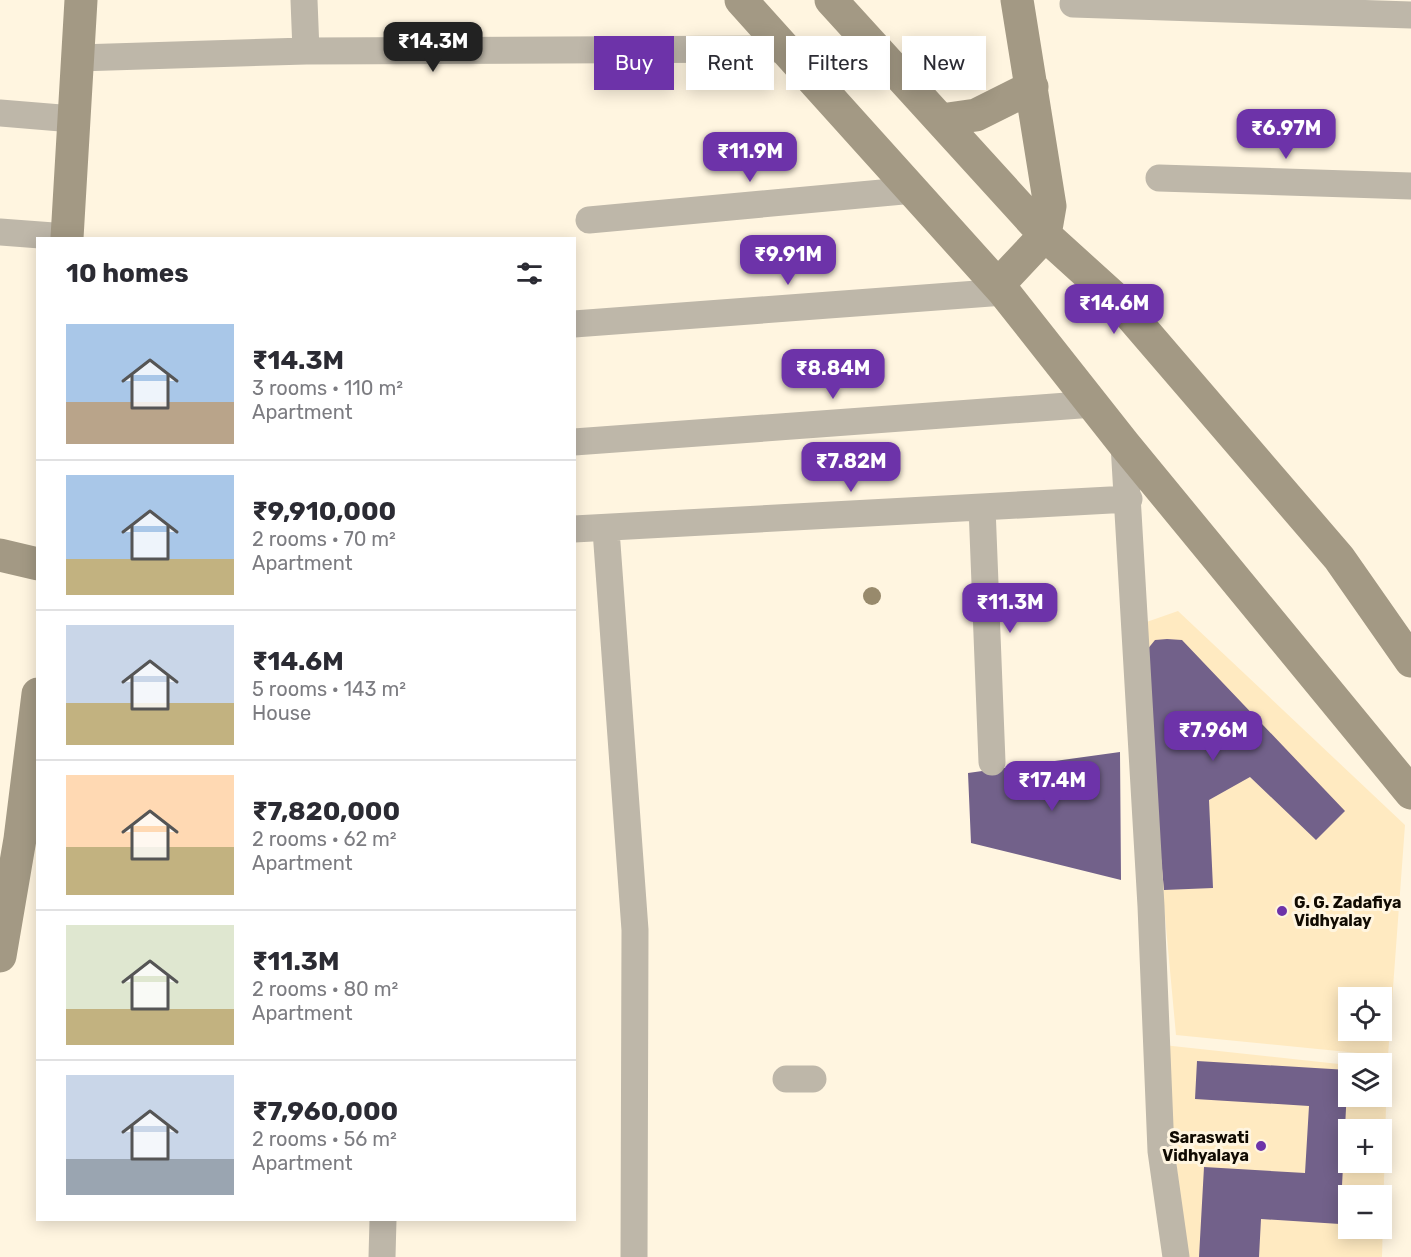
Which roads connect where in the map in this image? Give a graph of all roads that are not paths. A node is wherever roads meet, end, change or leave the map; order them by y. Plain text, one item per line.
1 (81, 0) edge
2 (304, 0) edge
3 (741, 0) edge
4 (831, 0) edge
5 (1017, 0) edge
6 (1073, 4) dead end
7 (1411, 15) edge
8 (786, 47) edge
9 (786, 49) edge
10 (306, 51) junction
11 (78, 58) junction
12 (1032, 87) junction
13 (825, 90) edge
14 (0, 113) edge
15 (73, 119) junction
16 (941, 120) junction
17 (1159, 178) dead end
18 (1411, 186) edge
19 (914, 190) junction
20 (589, 220) dead end
21 (0, 232) edge
22 (1045, 235) junction
23 (56, 237) edge
24 (67, 237) edge
25 (1001, 288) junction
26 (576, 324) edge
27 (1094, 404) junction
28 (576, 442) edge
29 (1124, 444) junction
30 (1129, 499) junction
31 (982, 507) junction
32 (576, 530) edge
33 (606, 530) junction
34 (0, 555) edge
35 (36, 564) edge
36 (1411, 661) edge
37 (36, 704) edge
38 (992, 762) dead end
39 (1411, 793) edge
40 (10, 837) edge
41 (0, 956) edge
42 (786, 1079) dead end
43 (813, 1079) dead end
44 (382, 1221) edge
45 (382, 1257) edge
46 (634, 1257) edge
47 (1176, 1257) edge

1 - 11 main road
2 - 10 street
3 - 8 main road
4 - 16 main road
5 - 12 main road
6 - 7 street
9 - 10 street
10 - 11 street
11 - 15 main road
12 - 16 main road
12 - 22 main road
13 - 19 main road
14 - 15 street
15 - 24 main road
16 - 22 main road
17 - 18 street
19 - 20 street
19 - 25 main road
21 - 23 street
22 - 25 main road
22 - 36 main road
25 - 26 street
25 - 27 main road
27 - 28 street
27 - 29 main road
29 - 30 street
29 - 39 main road
30 - 31 street
30 - 47 street
31 - 33 street
31 - 38 street
32 - 33 street
33 - 46 street
34 - 35 main road
37 - 40 main road
40 - 41 main road
42 - 43 street
44 - 45 street

